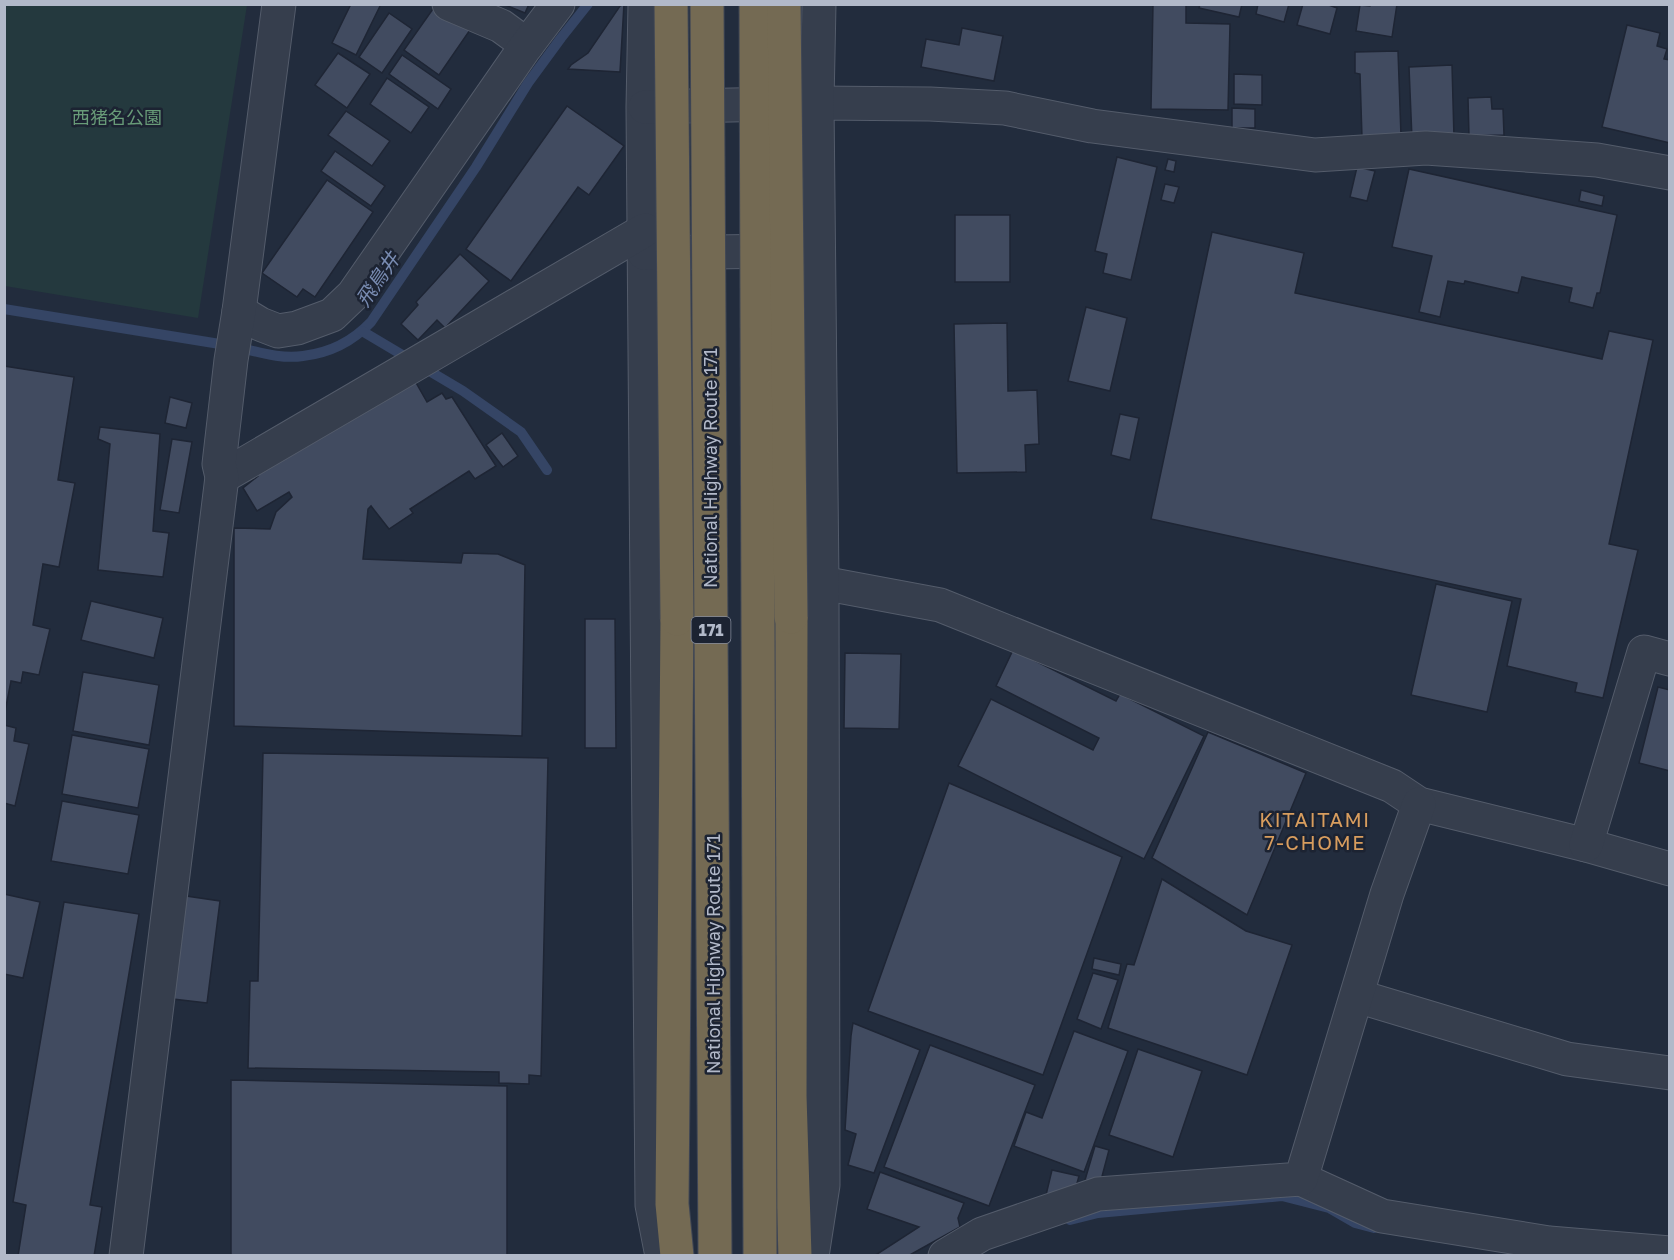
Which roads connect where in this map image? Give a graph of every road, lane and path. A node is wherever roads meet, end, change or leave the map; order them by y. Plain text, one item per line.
1 (279, 4) edge
2 (449, 4) edge
3 (558, 4) edge
4 (645, 4) edge
5 (671, 4) edge
6 (707, 4) edge
7 (756, 4) edge
8 (784, 4) edge
9 (819, 4) edge
10 (527, 45) junction
11 (817, 103) junction
12 (643, 107) junction
13 (1670, 173) edge
14 (644, 241) junction
15 (819, 250) junction
16 (238, 317) junction
17 (222, 477) junction
18 (822, 583) junction
19 (1670, 659) edge
20 (1419, 804) junction
21 (1586, 845) junction
22 (1670, 869) edge
23 (1356, 996) junction
24 (1670, 1073) edge
25 (1301, 1179) junction
26 (1670, 1253) edge
27 (126, 1256) edge
28 (662, 1256) edge
29 (677, 1256) edge
30 (715, 1256) edge
31 (760, 1256) edge
32 (795, 1256) edge
33 (812, 1256) edge
34 (945, 1256) edge

1 - 16 street
2 - 10 street
3 - 10 street
4 - 12 street
5 - 29 highway, 171, bridge
6 - 30 highway, National Highway Route 171 / 171, bridge
7 - 31 highway, bridge
8 - 32 highway, bridge
9 - 11 street
10 - 16 street
11 - 12 street
11 - 13 street
11 - 15 street
12 - 14 street
14 - 15 street
14 - 17 street
14 - 28 street
15 - 18 street
16 - 17 street
17 - 27 street
18 - 20 street
18 - 33 street
19 - 21 street
20 - 21 street
20 - 23 street
21 - 22 street
23 - 24 street
23 - 25 street
25 - 26 street
25 - 34 street

